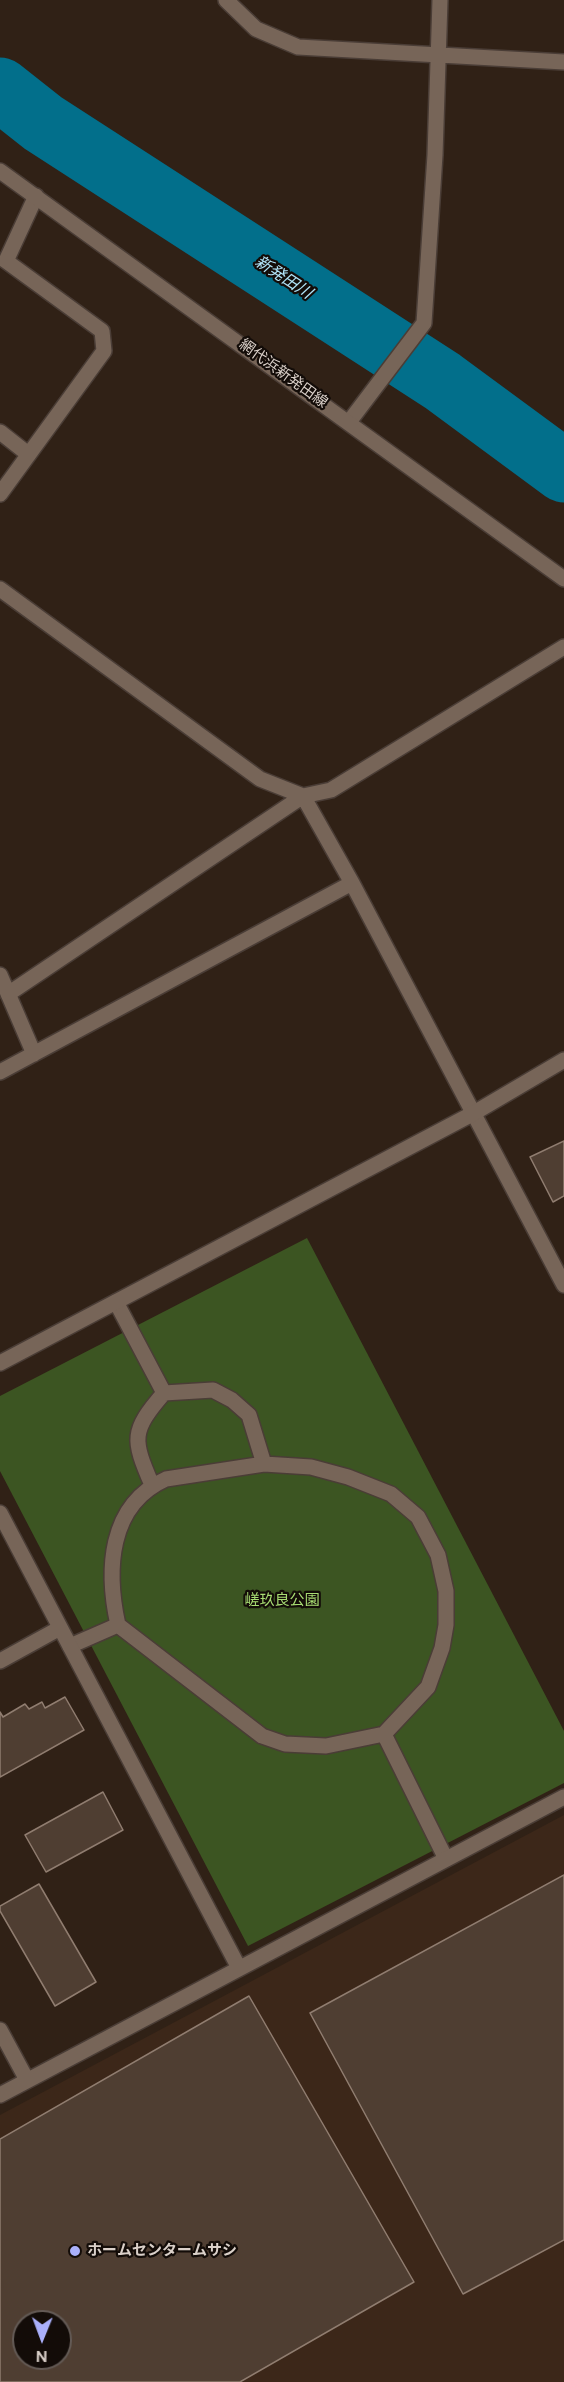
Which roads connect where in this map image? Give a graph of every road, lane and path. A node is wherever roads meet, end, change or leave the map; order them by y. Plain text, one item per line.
1 (226, 0) edge
2 (440, 0) edge
3 (438, 57) junction
4 (564, 62) edge
5 (0, 171) edge
6 (36, 196) junction
7 (349, 422) junction
8 (0, 432) edge
9 (28, 454) junction
10 (0, 494) edge
11 (564, 579) edge
12 (0, 589) edge
13 (564, 647) edge
14 (303, 796) junction
15 (352, 883) junction
16 (0, 975) edge
17 (8, 994) junction
18 (34, 1054) junction
19 (564, 1060) edge
20 (0, 1072) edge
21 (474, 1113) junction
22 (564, 1285) edge
23 (116, 1302) junction
24 (0, 1364) edge
25 (164, 1393) junction
26 (264, 1464) junction
27 (152, 1485) junction
28 (0, 1513) edge
29 (118, 1625) junction
30 (60, 1628) junction
31 (70, 1646) junction
32 (0, 1661) edge
33 (384, 1734) junction
34 (564, 1797) edge
35 (446, 1859) junction
36 (239, 1968) junction
37 (0, 2030) edge
38 (27, 2080) junction
39 (0, 2095) edge

1 - 3 street
2 - 3 street
3 - 4 street
3 - 7 street
5 - 6 street, 網代浜新発田線
6 - 7 street, 網代浜新発田線
6 - 9 street
7 - 11 street, 網代浜新発田線
8 - 9 street
9 - 10 street
12 - 14 street
13 - 14 street
14 - 15 street
14 - 17 street
15 - 18 street
15 - 21 street
16 - 17 street
17 - 18 street
18 - 20 street
19 - 21 street
21 - 22 street
21 - 23 street
23 - 24 street
23 - 25 street
25 - 26 street
25 - 27 street
26 - 27 street
26 - 33 street
27 - 29 street
28 - 30 street
29 - 31 street
29 - 33 street
30 - 31 street
30 - 32 street
31 - 36 street
33 - 35 street
34 - 35 street
35 - 36 street
36 - 38 street
37 - 38 street
38 - 39 street

